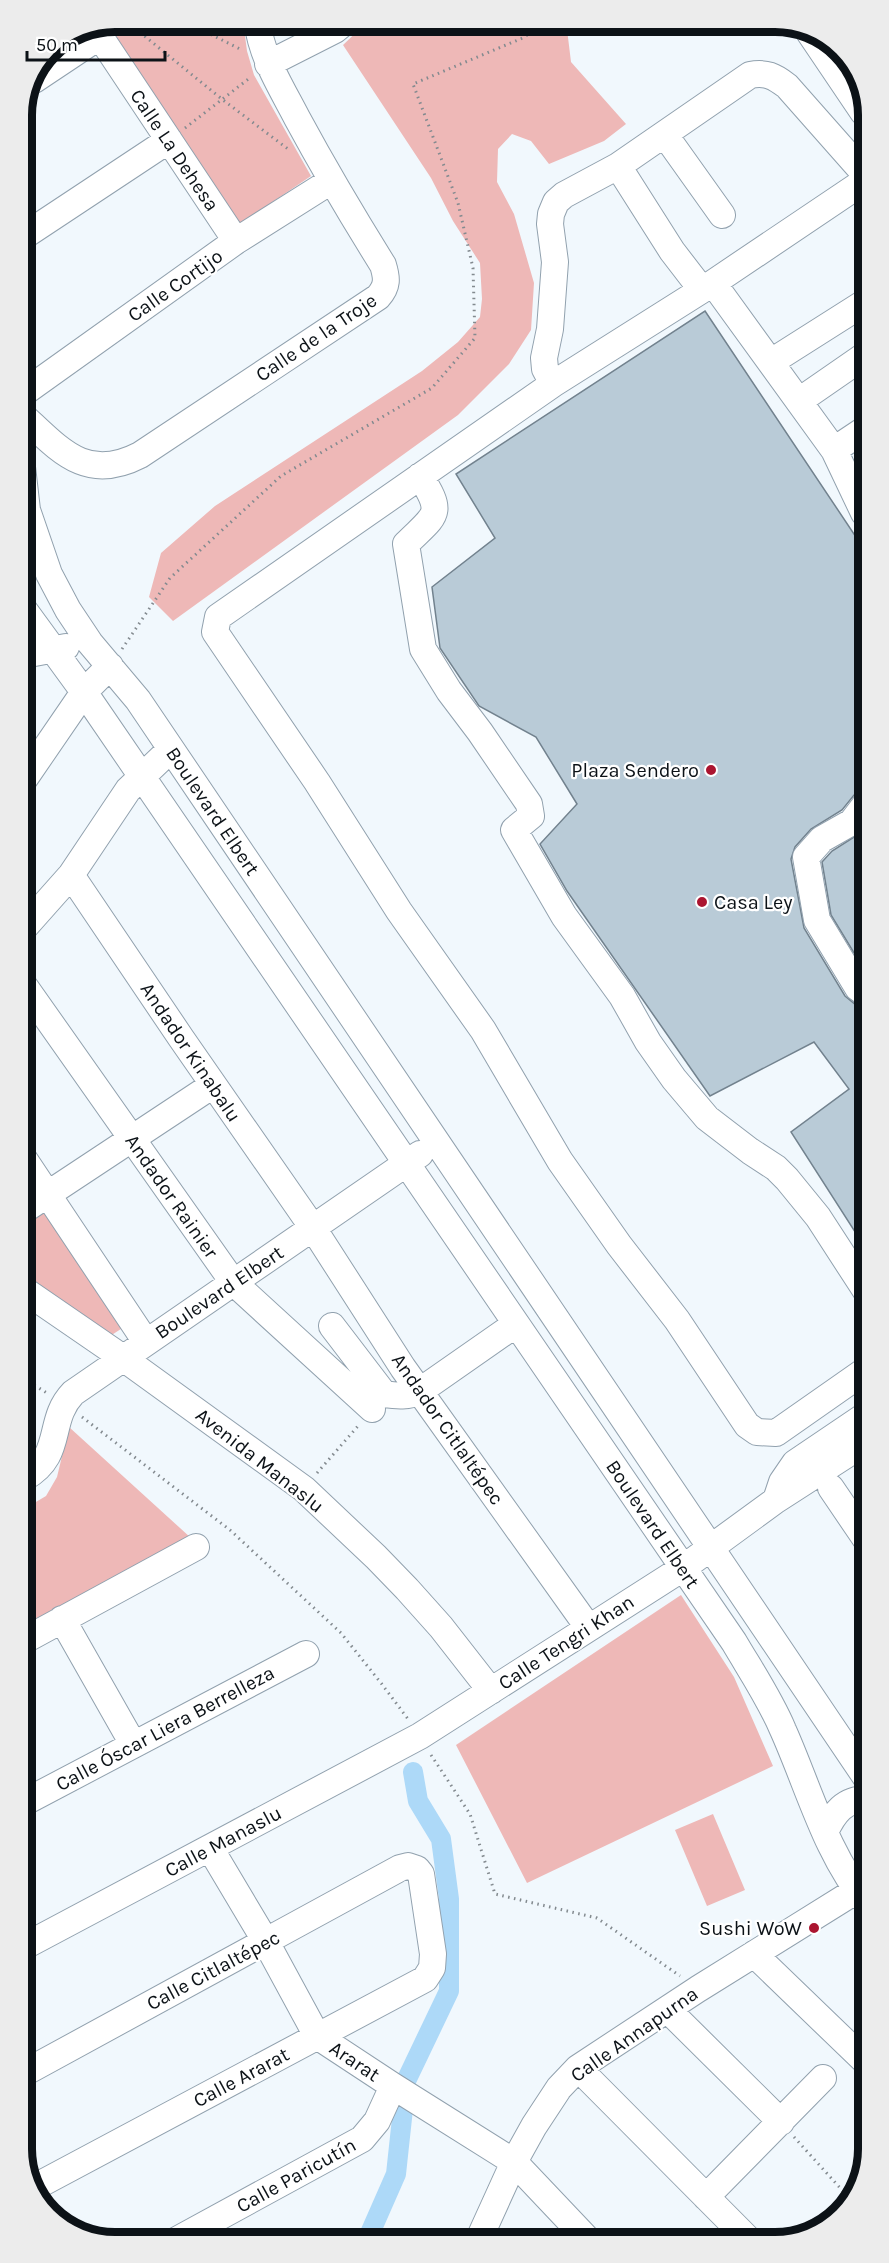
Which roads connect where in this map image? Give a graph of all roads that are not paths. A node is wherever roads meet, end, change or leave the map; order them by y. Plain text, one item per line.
1 (259, 32) edge
2 (331, 32) edge
3 (98, 33) edge
4 (94, 34) edge
5 (817, 44) edge
6 (268, 64) junction
7 (42, 74) edge
8 (856, 102) edge
9 (665, 135) junction
10 (169, 140) junction
11 (857, 165) edge
12 (618, 166) junction
13 (331, 181) junction
14 (857, 186) edge
15 (722, 215) dead end
16 (32, 231) edge
17 (236, 241) junction
18 (708, 286) junction
19 (857, 307) edge
20 (771, 362) junction
21 (857, 362) edge
22 (857, 382) edge
23 (553, 384) junction
24 (32, 387) edge
25 (804, 408) junction
26 (32, 424) edge
27 (857, 435) edge
28 (834, 450) junction
29 (420, 476) junction
30 (857, 498) edge
31 (32, 530) edge
32 (32, 621) edge
33 (90, 644) junction
34 (52, 650) junction
35 (32, 653) edge
36 (110, 666) junction
37 (84, 692) junction
38 (171, 749) junction
39 (32, 768) edge
40 (141, 776) junction
41 (857, 815) edge
42 (71, 875) junction
43 (32, 919) edge
44 (857, 986) edge
45 (32, 997) edge
46 (213, 1085) junction
47 (132, 1139) junction
48 (437, 1142) junction
49 (406, 1163) junction
50 (32, 1171) edge
51 (47, 1194) junction
52 (32, 1204) edge
53 (313, 1228) junction
54 (857, 1277) edge
55 (233, 1282) junction
56 (32, 1295) edge
57 (516, 1324) junction
58 (332, 1326) dead end
59 (146, 1342) junction
60 (123, 1358) junction
61 (857, 1376) edge
62 (420, 1391) junction
63 (372, 1409) road end
64 (857, 1421) edge
65 (857, 1448) edge
66 (32, 1473) edge
67 (831, 1488) dead end
68 (777, 1500) junction
69 (857, 1523) edge
70 (196, 1547) dead end
71 (712, 1549) junction
72 (683, 1568) junction
73 (62, 1619) junction
74 (588, 1627) junction
75 (32, 1636) edge
76 (306, 1654) dead end
77 (491, 1691) junction
78 (420, 1736) joint
79 (133, 1744) junction
80 (857, 1764) edge
81 (32, 1798) edge
82 (857, 1800) edge
83 (825, 1832) junction
84 (210, 1848) junction
85 (857, 1888) edge
86 (857, 1900) edge
87 (32, 1942) edge
88 (266, 1942) junction
89 (433, 1954) joint
90 (754, 1954) junction
91 (668, 2010) junction
92 (317, 2036) junction
93 (857, 2053) edge
94 (578, 2068) junction
95 (32, 2069) edge
96 (823, 2078) dead end
97 (393, 2086) junction
98 (781, 2122) junction
99 (514, 2162) junction
100 (40, 2184) edge
101 (706, 2197) junction
102 (193, 2231) edge
103 (482, 2232) edge
104 (580, 2232) edge
105 (741, 2232) edge

1 - 6 street, Calle de la Troje
2 - 6 street
3 - 10 street, Calle La Dehesa
4 - 7 street
5 - 8 street
6 - 13 street, Calle de la Troje
9 - 11 street
9 - 12 street
9 - 15 street
10 - 16 street
10 - 17 street, Calle La Dehesa
12 - 18 street
12 - 23 street
13 - 17 street, Calle Cortijo
13 - 26 street, Calle de la Troje
14 - 18 street
17 - 24 street, Calle Cortijo
18 - 20 street
18 - 23 street
19 - 20 street
20 - 25 street
21 - 25 street
22 - 25 street
23 - 29 street
25 - 28 street
27 - 28 street
28 - 30 street
29 - 54 street
29 - 61 street
31 - 33 street, Boulevard Elbert
32 - 34 street, Boulevard Elbert
33 - 34 street
33 - 36 street, Boulevard Elbert
34 - 35 street
34 - 37 street, Boulevard Elbert
36 - 37 street
36 - 38 street, Boulevard Elbert
37 - 39 street
37 - 40 street, Boulevard Elbert
38 - 40 street
38 - 48 street, Boulevard Elbert
40 - 42 street
40 - 49 street, Boulevard Elbert
41 - 44 street
42 - 43 street
42 - 46 street, Andador Kinabalu
45 - 47 street, Andador Rainier
46 - 47 street
46 - 53 street, Andador Kinabalu
47 - 51 street
47 - 55 street, Andador Rainier
48 - 49 street, Boulevard Elbert
48 - 71 street, Boulevard Elbert
49 - 53 street, Boulevard Elbert
49 - 57 street, Boulevard Elbert
50 - 51 street
51 - 52 street
51 - 59 street
53 - 55 street, Boulevard Elbert
53 - 62 street, Andador Citlaltépec
55 - 59 street, Boulevard Elbert
55 - 63 street, Andador Rainier
56 - 60 street, Avenida Manaslu
57 - 62 street
57 - 72 street, Boulevard Elbert
58 - 62 street
59 - 60 street, Boulevard Elbert
60 - 66 street, Boulevard Elbert
60 - 77 street, Avenida Manaslu
62 - 74 street, Andador Citlaltépec
64 - 68 street
65 - 68 street, Calle Tengri Khan
67 - 69 street
68 - 71 street, Calle Tengri Khan
70 - 73 street
71 - 72 street, Calle Tengri Khan
71 - 80 street, Boulevard Elbert
72 - 74 street, Calle Tengri Khan
72 - 83 street, Boulevard Elbert
73 - 75 street
73 - 79 street
74 - 77 street, Calle Tengri Khan
76 - 79 street, Calle Óscar Liera Berrelleza
77 - 78 street, Calle Tengri Khan
78 - 84 street, Calle Manaslu
79 - 81 street, Calle Óscar Liera Berrelleza
82 - 83 street
83 - 85 street, Boulevard Elbert
84 - 87 street, Calle Manaslu
84 - 88 street
86 - 90 street, Calle Annapurna
88 - 89 street, Calle Citlaltépec
88 - 92 street
88 - 95 street, Calle Citlaltépec
89 - 92 street, Calle Ararat
90 - 91 street, Calle Annapurna
90 - 93 street
91 - 94 street, Calle Annapurna
91 - 98 street
92 - 97 street, Ararat
92 - 100 street, Calle Ararat
94 - 99 street, Calle Annapurna
94 - 101 street
96 - 98 street
97 - 99 street, Ararat
97 - 102 street, Calle Paricutín
98 - 101 street
99 - 103 street, Calle Annapurna
99 - 104 street, Ararat
101 - 105 street

